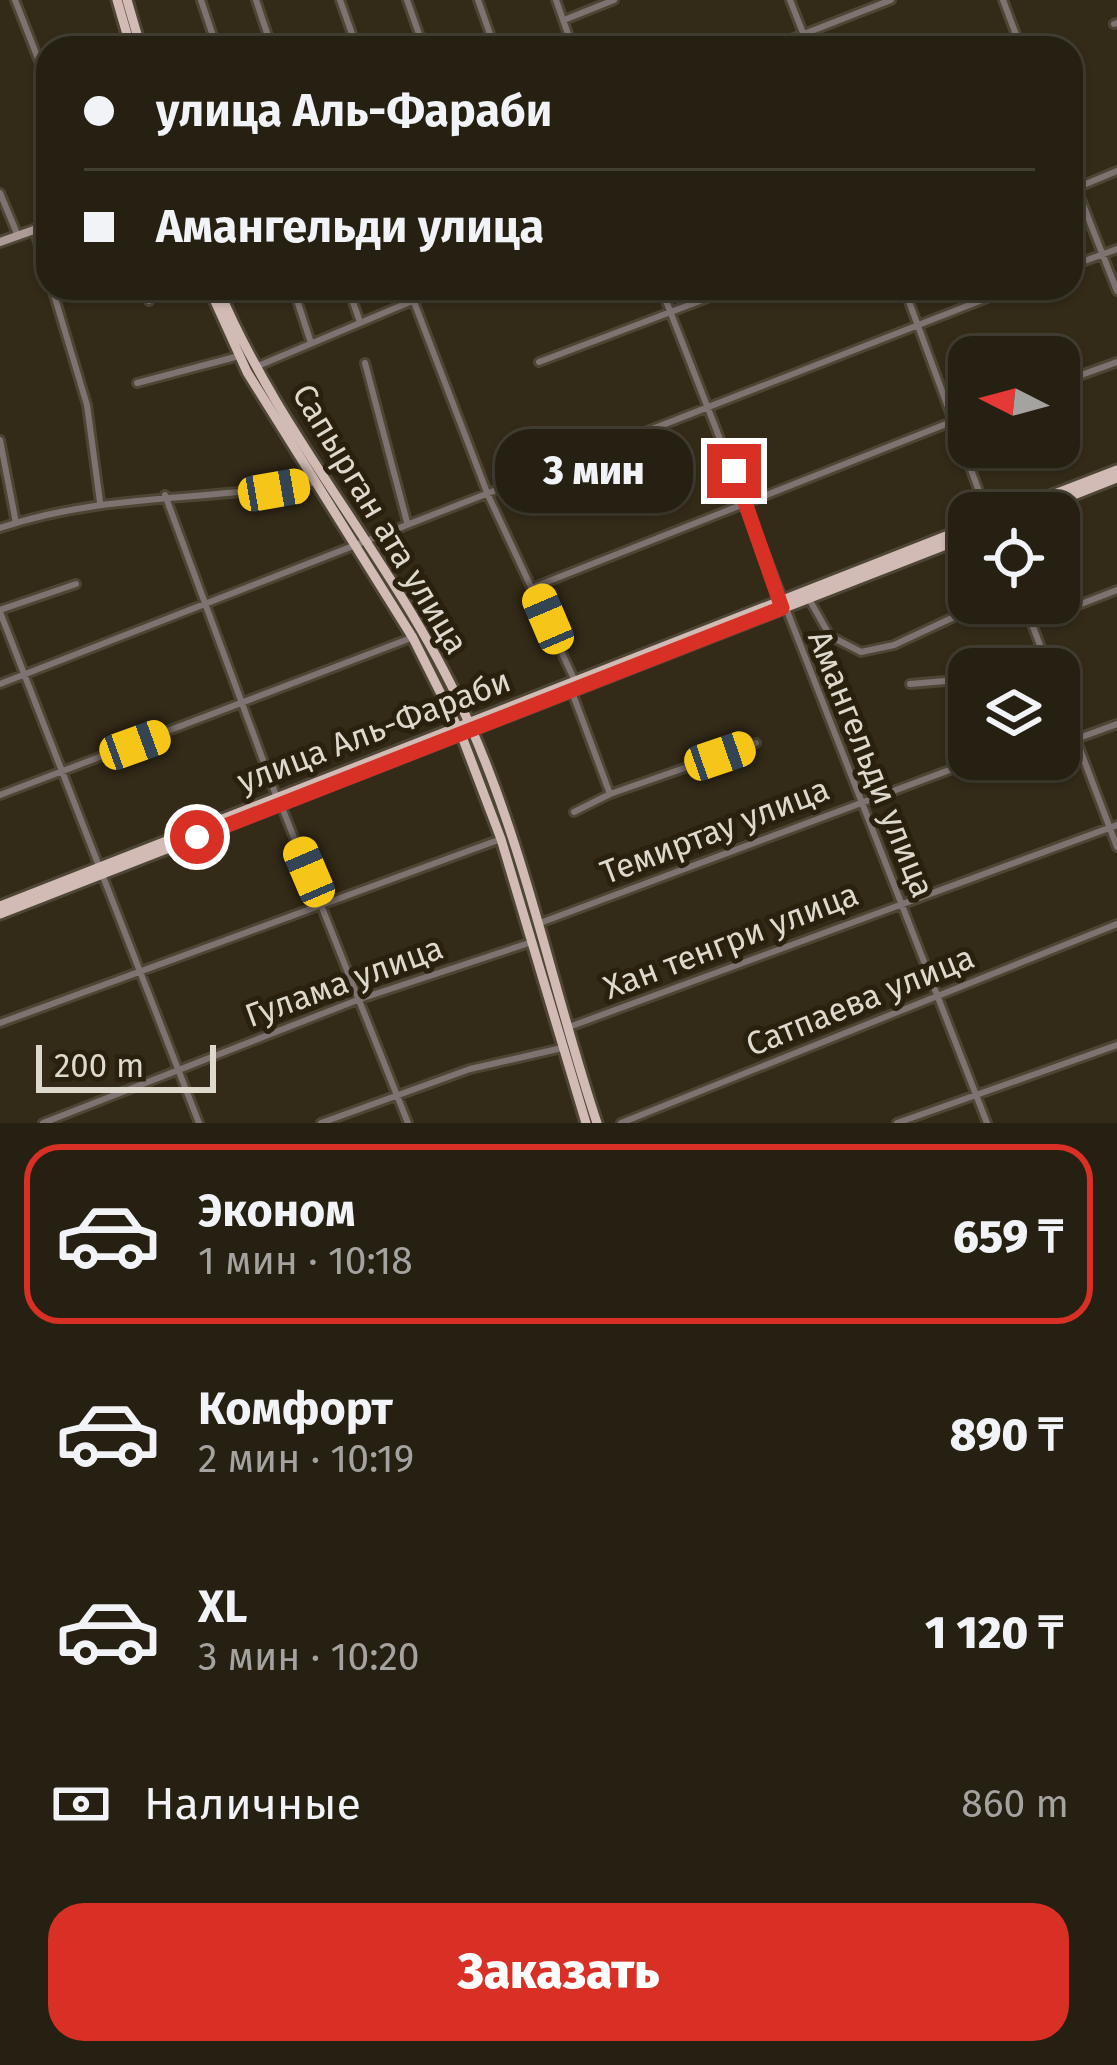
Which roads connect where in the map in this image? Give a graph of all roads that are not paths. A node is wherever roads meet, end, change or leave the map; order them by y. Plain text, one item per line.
1 (14, 0) edge
2 (117, 0) edge
3 (127, 0) edge
4 (201, 0) edge
5 (256, 0) edge
6 (340, 0) edge
7 (407, 0) edge
8 (478, 0) edge
9 (556, 0) edge
10 (614, 0) edge
11 (790, 0) edge
12 (891, 0) edge
13 (1003, 0) edge
14 (564, 20) junction
15 (803, 33) junction
16 (128, 36) edge
17 (138, 36) edge
18 (213, 36) edge
19 (268, 36) edge
20 (353, 36) edge
21 (420, 36) edge
22 (491, 36) edge
23 (570, 36) edge
24 (796, 36) edge
25 (804, 36) edge
26 (1016, 36) edge
27 (36, 54) edge
28 (1117, 171) edge
29 (1083, 185) edge
30 (0, 193) edge
31 (1083, 205) edge
32 (34, 230) joint
33 (18, 236) junction
34 (36, 236) edge
35 (0, 242) edge
36 (1117, 249) edge
37 (1103, 254) junction
38 (1083, 262) edge
39 (1117, 291) edge
40 (56, 300) edge
41 (217, 300) edge
42 (220, 300) edge
43 (297, 300) edge
44 (353, 300) edge
45 (418, 300) edge
46 (665, 300) edge
47 (703, 300) edge
48 (909, 300) edge
49 (980, 300) edge
50 (415, 302) junction
51 (670, 313) junction
52 (359, 322) junction
53 (918, 323) junction
54 (311, 343) junction
55 (238, 356) junction
56 (539, 362) dead end
57 (1117, 362) edge
58 (365, 363) dead end
59 (256, 367) junction
60 (1080, 375) edge
61 (136, 383) dead end
62 (948, 402) edge
63 (707, 405) junction
64 (948, 423) edge
65 (0, 440) edge
66 (1117, 474) edge
67 (312, 483) junction
68 (1065, 492) edge
69 (1076, 492) edge
70 (165, 495) junction
71 (488, 495) junction
72 (100, 502) junction
73 (748, 504) junction
74 (407, 522) junction
75 (16, 523) junction
76 (0, 528) edge
77 (948, 540) edge
78 (948, 541) edge
79 (358, 544) junction
80 (76, 584) dead end
81 (534, 587) junction
82 (1117, 590) edge
83 (809, 598) junction
84 (207, 603) junction
85 (1080, 604) edge
86 (781, 605) junction
87 (0, 611) edge
88 (948, 620) edge
89 (413, 638) junction
90 (22, 674) junction
91 (948, 680) edge
92 (910, 683) dead end
93 (0, 684) edge
94 (572, 686) junction
95 (246, 704) junction
96 (1117, 724) edge
97 (465, 728) junction
98 (1080, 738) edge
99 (756, 743) dead end
100 (1080, 748) edge
101 (948, 770) edge
102 (61, 771) junction
103 (610, 794) junction
104 (0, 795) edge
105 (279, 802) junction
106 (862, 802) junction
107 (574, 812) dead end
108 (1113, 826) edge
109 (501, 839) junction
110 (1117, 847) edge
111 (97, 872) junction
112 (902, 902) junction
113 (323, 905) junction
114 (0, 910) edge
115 (537, 924) junction
116 (1117, 924) edge
117 (529, 943) junction
118 (139, 970) junction
119 (938, 994) junction
120 (360, 999) junction
121 (0, 1023) edge
122 (566, 1029) junction
123 (1117, 1045) edge
124 (562, 1048) junction
125 (178, 1070) junction
126 (396, 1095) junction
127 (974, 1096) junction
128 (43, 1123) edge
129 (199, 1123) edge
130 (321, 1123) edge
131 (408, 1123) edge
132 (586, 1123) edge
133 (597, 1123) edge
134 (621, 1123) edge
135 (898, 1123) edge
136 (987, 1123) edge

1 - 27 street
2 - 16 main road
3 - 17 main road
4 - 18 street
5 - 19 street
6 - 20 street
7 - 21 street
8 - 22 street
9 - 14 street
10 - 14 street
11 - 15 street
12 - 15 street
13 - 26 street
14 - 23 street
15 - 24 street
15 - 25 street
28 - 29 street
30 - 33 street
31 - 37 street
32 - 33 street
32 - 34 street
33 - 35 street
36 - 37 street
37 - 38 street
37 - 39 street
40 - 72 street
41 - 55 main road, Сапырган ата улица
42 - 59 main road, Сапырган ата улица
43 - 54 street
44 - 52 street
45 - 50 street
46 - 51 street, Амангельди улица
47 - 51 street
48 - 53 street
49 - 53 street
50 - 52 street
50 - 71 street
51 - 56 street
51 - 63 street, Амангельди улица
52 - 54 street
53 - 62 street
53 - 63 street
54 - 59 street
55 - 61 street
55 - 67 main road, Сапырган ата улица
57 - 60 street
58 - 74 street
59 - 79 main road, Сапырган ата улица
63 - 71 street
63 - 73 street, Амангельди улица
64 - 73 street
65 - 75 street
66 - 68 main road
66 - 69 main road
67 - 70 street
67 - 79 main road, Сапырган ата улица
70 - 72 street
70 - 84 street
71 - 74 street
71 - 81 street
72 - 75 street
73 - 81 street
73 - 86 street, Амангельди улица
74 - 79 street
75 - 76 street
77 - 86 main road, улица Аль-Фараби
78 - 83 main road, улица Аль-Фараби
79 - 84 street
79 - 89 main road, Сапырган ата улица
79 - 97 main road, Сапырган ата улица
80 - 87 street
81 - 94 street
82 - 85 street
83 - 86 main road, улица Аль-Фараби
83 - 88 street
84 - 90 street
84 - 95 street
86 - 94 main road, улица Аль-Фараби
86 - 106 street, Амангельди улица
87 - 90 street
89 - 95 street
89 - 97 main road, Сапырган ата улица
90 - 93 street
90 - 102 street
91 - 92 street
94 - 97 main road, улица Аль-Фараби
94 - 103 street
95 - 102 street
95 - 105 street
96 - 98 street
97 - 105 main road, улица Аль-Фараби
97 - 109 main road, Сапырган ата улица
97 - 115 main road, Сапырган ата улица
99 - 103 street
100 - 108 street
101 - 106 street, Темиртау улица
102 - 104 street
102 - 111 street
103 - 107 street
105 - 111 main road, улица Аль-Фараби
105 - 113 street
106 - 112 street, Амангельди улица
106 - 115 street, Темиртау улица
108 - 110 street
108 - 112 street, Хан тенгри улица
109 - 113 street
109 - 117 main road, Сапырган ата улица
111 - 114 main road, улица Аль-Фараби
111 - 118 street
112 - 119 street, Амангельди улица
112 - 122 street, Хан тенгри улица
113 - 118 street
113 - 120 street
115 - 122 main road, Сапырган ата улица
116 - 119 street, Сатпаева улица
117 - 120 street, Гулама улица
117 - 124 main road, Сапырган ата улица
118 - 121 street
118 - 125 street
119 - 127 street, Амангельди улица
119 - 134 street, Сатпаева улица
120 - 125 street, Гулама улица
120 - 126 street
122 - 133 main road, Сапырган ата улица
123 - 127 street
124 - 126 street
124 - 132 main road, Сапырган ата улица
125 - 128 street, Гулама улица
125 - 129 street
126 - 130 street
126 - 131 street
127 - 135 street
127 - 136 street, Амангельди улица

